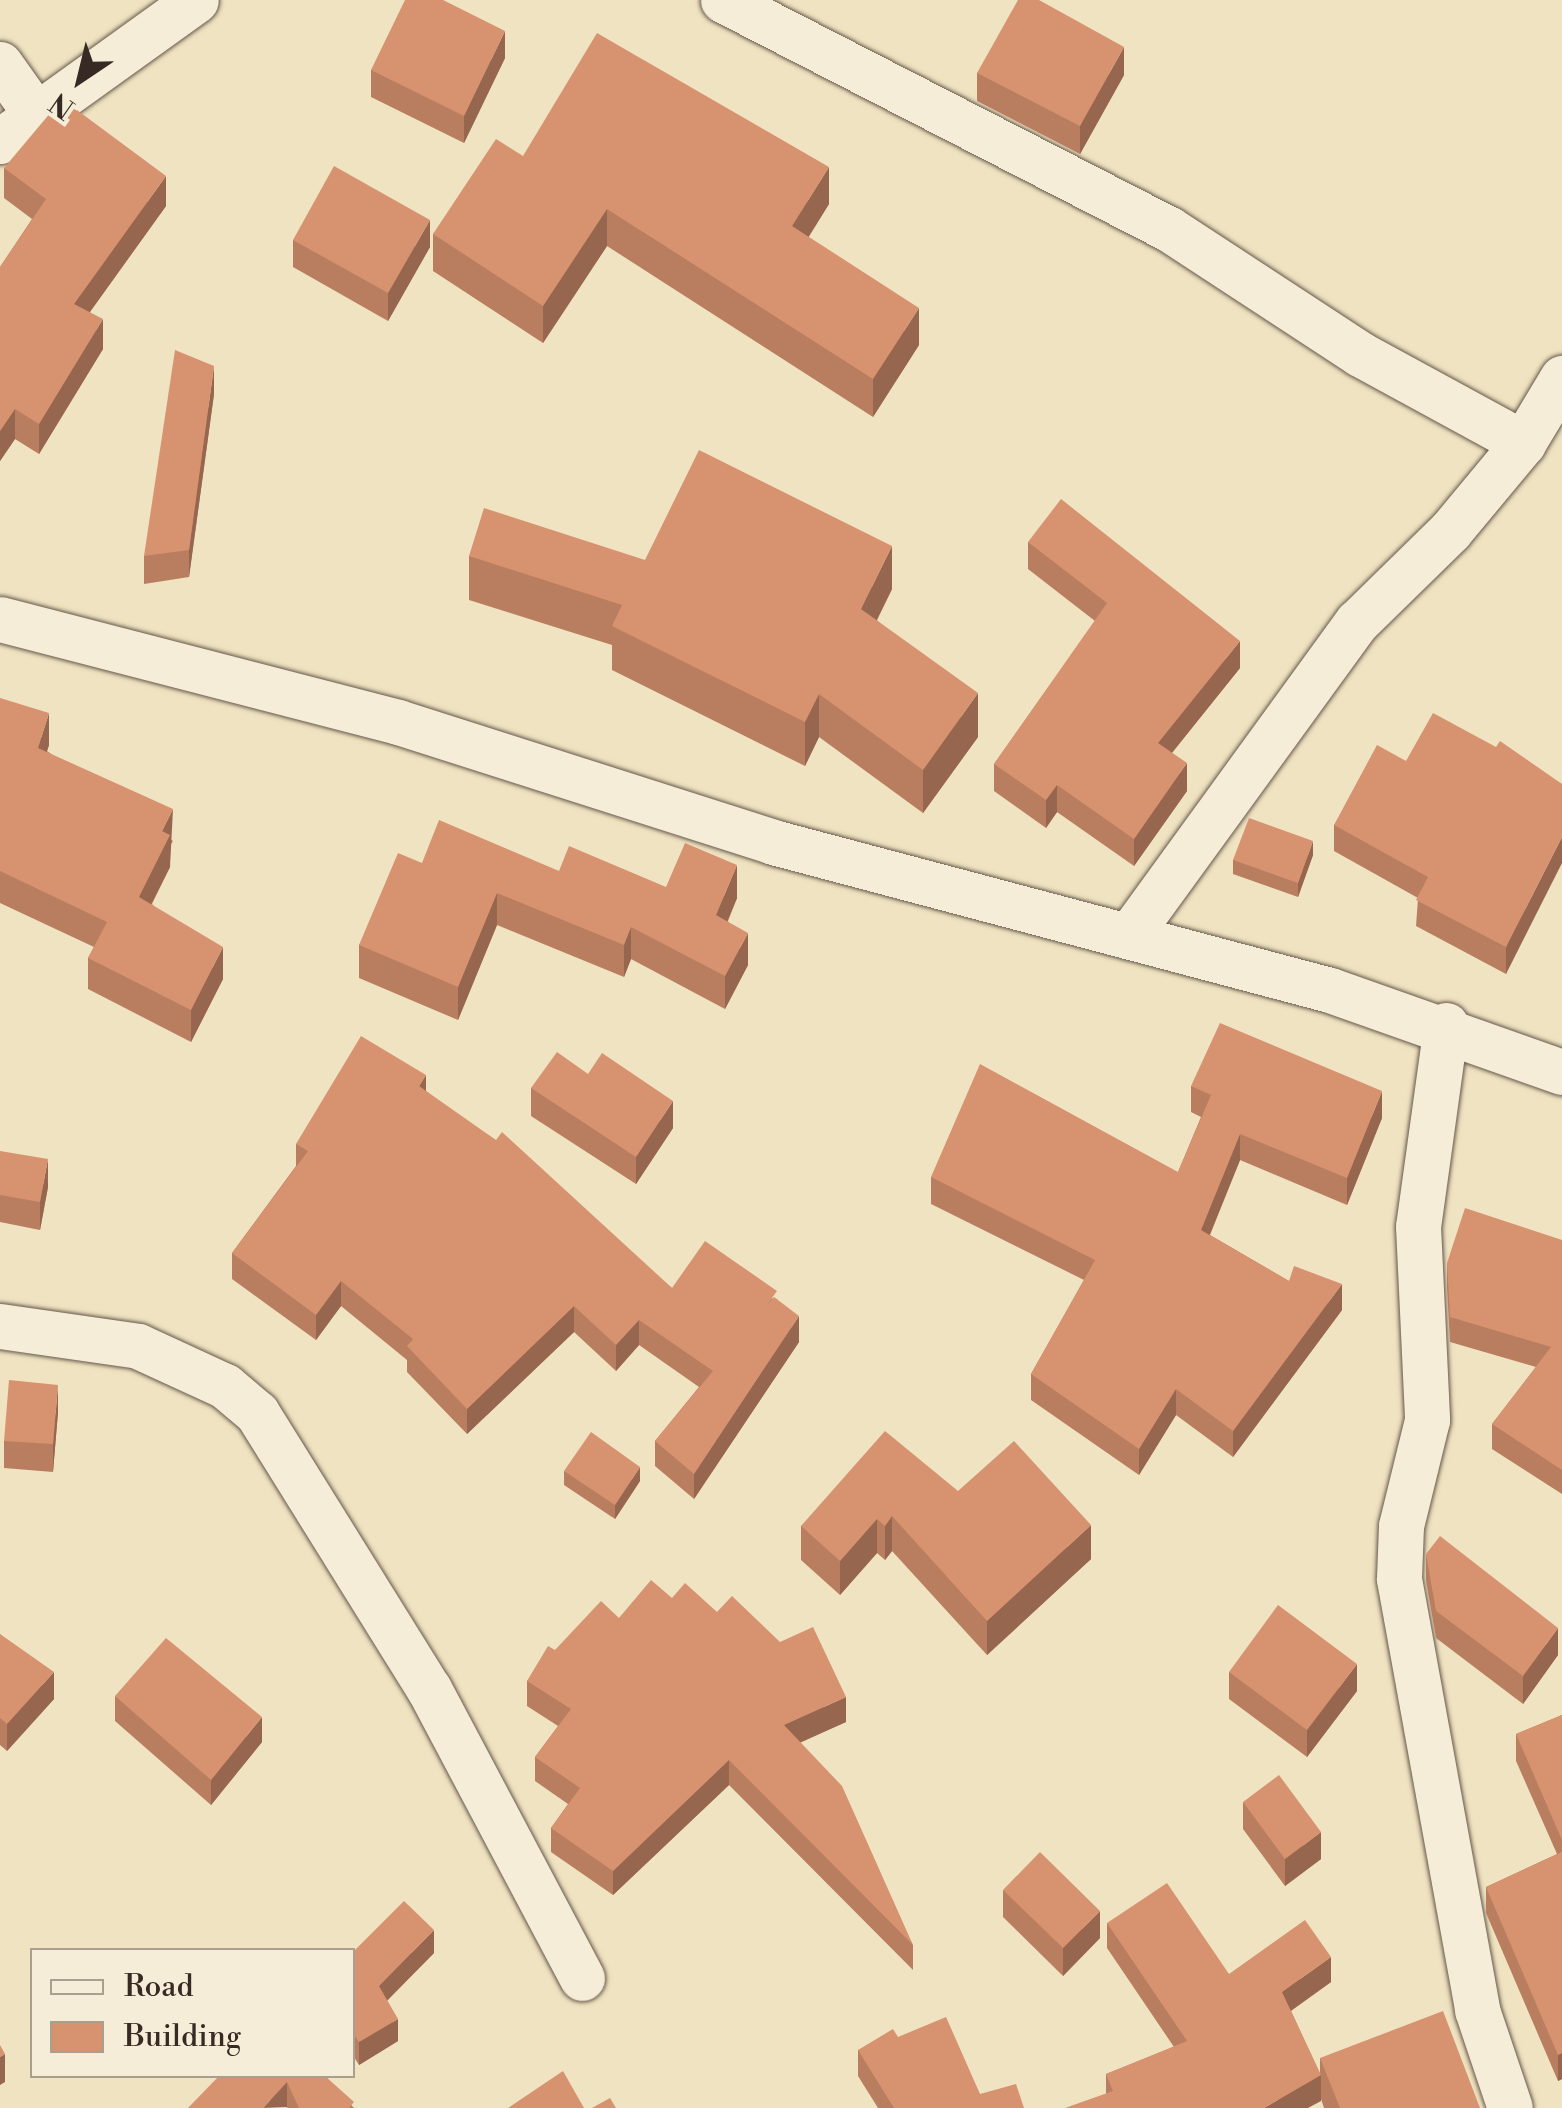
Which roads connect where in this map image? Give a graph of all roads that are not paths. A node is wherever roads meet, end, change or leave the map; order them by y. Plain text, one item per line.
1 (196, 0) edge
2 (723, 0) edge
3 (0, 64) edge
4 (37, 116) junction
5 (0, 141) edge
6 (1562, 378) edge
7 (1523, 443) junction
8 (0, 620) edge
9 (1130, 934) junction
10 (1446, 1025) junction
11 (1562, 1072) edge
12 (0, 1326) edge
13 (582, 1978) dead end
14 (1510, 2108) edge

1 - 4 street
2 - 7 street
3 - 4 street
4 - 5 street
6 - 7 street
7 - 9 street
8 - 9 street
9 - 10 street
10 - 11 street
10 - 14 street
12 - 13 street

